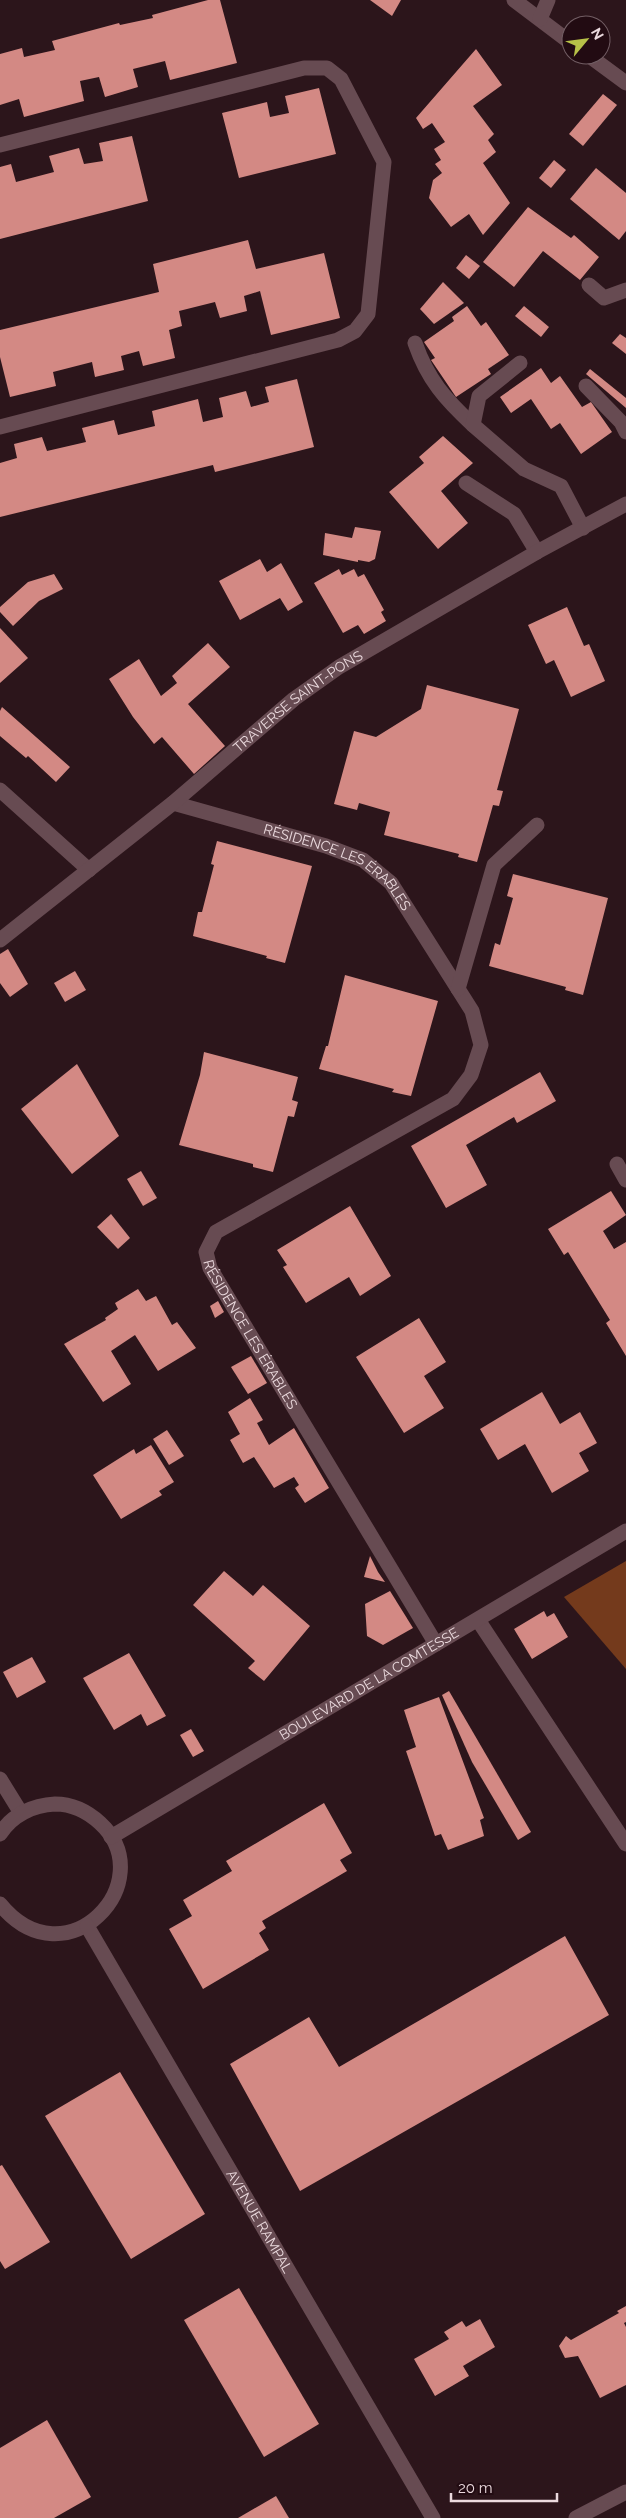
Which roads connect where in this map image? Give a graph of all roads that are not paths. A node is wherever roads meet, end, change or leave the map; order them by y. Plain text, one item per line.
1 (514, 0) edge
2 (548, 0) edge
3 (540, 20) junction
4 (561, 35) edge
5 (602, 65) edge
6 (626, 83) edge
7 (0, 145) edge
8 (589, 285) dead end
9 (626, 290) edge
10 (415, 343) dead end
11 (520, 363) dead end
12 (586, 386) dead end
13 (473, 425) junction
14 (0, 428) edge
15 (626, 432) edge
16 (466, 483) dead end
17 (626, 504) edge
18 (583, 528) junction
19 (538, 552) junction
20 (0, 790) edge
21 (174, 803) junction
22 (537, 825) dead end
23 (89, 870) junction
24 (0, 940) edge
25 (458, 988) junction
26 (617, 1164) dead end
27 (626, 1180) edge
28 (626, 1532) edge
29 (478, 1620) junction
30 (436, 1644) junction
31 (0, 1779) edge
32 (21, 1813) junction
33 (0, 1834) edge
34 (111, 1837) junction
35 (626, 1844) edge
36 (0, 1904) edge
37 (87, 1926) junction
38 (626, 2492) edge
39 (433, 2518) edge
40 (576, 2518) edge

1 - 3 street
2 - 3 street
3 - 4 street
5 - 6 street
7 - 14 street
8 - 9 street
10 - 13 street
11 - 13 street
12 - 15 street
13 - 18 street
16 - 19 street
17 - 18 street, TRAVERSE SAINT-PONS
18 - 19 street, TRAVERSE SAINT-PONS
19 - 21 street, TRAVERSE SAINT-PONS
20 - 23 street
21 - 23 street, TRAVERSE SAINT-PONS
21 - 25 street, RÉSIDENCE LES ÉRABLES
22 - 25 street
23 - 24 street, TRAVERSE SAINT-PONS
25 - 30 street, RÉSIDENCE LES ÉRABLES
26 - 27 street
28 - 29 street, BOULEVARD DE LA COMTESSE
29 - 30 street, BOULEVARD DE LA COMTESSE
29 - 35 street
30 - 34 street, BOULEVARD DE LA COMTESSE
31 - 32 street
32 - 33 street
32 - 34 street
34 - 37 street
36 - 37 street
37 - 39 street, AVENUE RAMPAL
38 - 40 street

